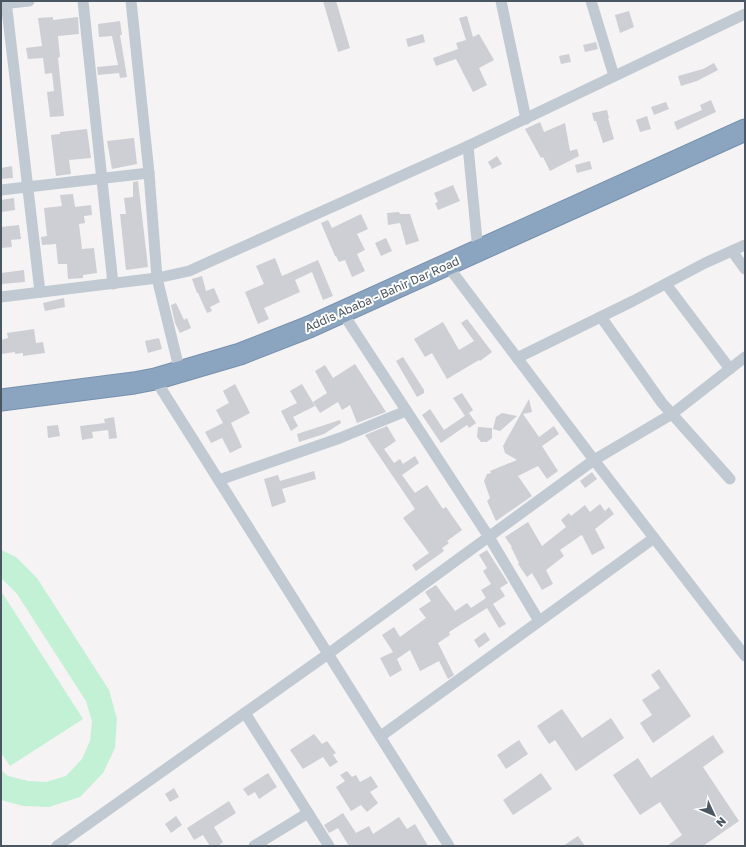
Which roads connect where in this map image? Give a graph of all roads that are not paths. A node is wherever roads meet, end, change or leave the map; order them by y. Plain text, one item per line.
1 (29, 1) edge
2 (84, 1) edge
3 (131, 1) edge
4 (501, 1) edge
5 (591, 1) edge
6 (4, 3) edge
7 (745, 14) edge
8 (614, 76) junction
9 (526, 119) junction
10 (745, 130) edge
11 (468, 146) junction
12 (149, 172) junction
13 (102, 178) junction
14 (28, 187) junction
15 (1, 190) edge
16 (745, 245) edge
17 (478, 251) junction
18 (732, 251) junction
19 (447, 265) junction
20 (745, 269) edge
21 (157, 278) junction
22 (113, 284) junction
23 (666, 284) junction
24 (40, 292) junction
25 (1, 297) edge
26 (342, 312) junction
27 (601, 317) junction
28 (745, 357) edge
29 (517, 358) junction
30 (730, 369) junction
31 (180, 372) junction
32 (155, 378) junction
33 (1, 400) edge
34 (406, 411) junction
35 (672, 414) junction
36 (594, 460) junction
37 (730, 478) dead end
38 (219, 480) junction
39 (489, 537) junction
40 (654, 538) junction
41 (539, 621) junction
42 (328, 654) junction
43 (745, 656) edge
44 (245, 713) junction
45 (381, 736) junction
46 (308, 813) junction
47 (63, 844) edge
48 (254, 846) edge
49 (329, 846) edge
50 (449, 846) edge

1 - 6 street
2 - 13 street
3 - 12 street
4 - 9 street
5 - 8 street
6 - 14 street
7 - 8 street
8 - 9 street
9 - 11 street
10 - 17 highway, Addis Ababa - Bahir Dar Road
11 - 17 street
11 - 21 street
12 - 13 street
12 - 21 street
13 - 14 street
13 - 22 street
14 - 15 street
14 - 24 street
16 - 18 street
17 - 19 highway, Addis Ababa - Bahir Dar Road
18 - 20 street
18 - 23 street
19 - 26 highway, Addis Ababa - Bahir Dar Road
19 - 29 street
21 - 22 street
21 - 31 street
22 - 24 street
23 - 27 street
23 - 30 street
24 - 25 street
26 - 31 highway, Addis Ababa - Bahir Dar Road
26 - 34 street
27 - 29 street
27 - 35 street
28 - 30 street
29 - 36 street
30 - 35 street
31 - 32 highway, Addis Ababa - Bahir Dar Road
32 - 33 highway, Addis Ababa - Bahir Dar Road
32 - 38 street
34 - 38 street
34 - 39 street
35 - 36 street
35 - 37 street
36 - 39 street
36 - 40 street
38 - 42 street
39 - 41 street
39 - 42 street
40 - 41 street
40 - 43 street
41 - 45 street
42 - 44 street
42 - 45 street
44 - 46 street
44 - 47 street
45 - 50 street
46 - 48 street
46 - 49 street

